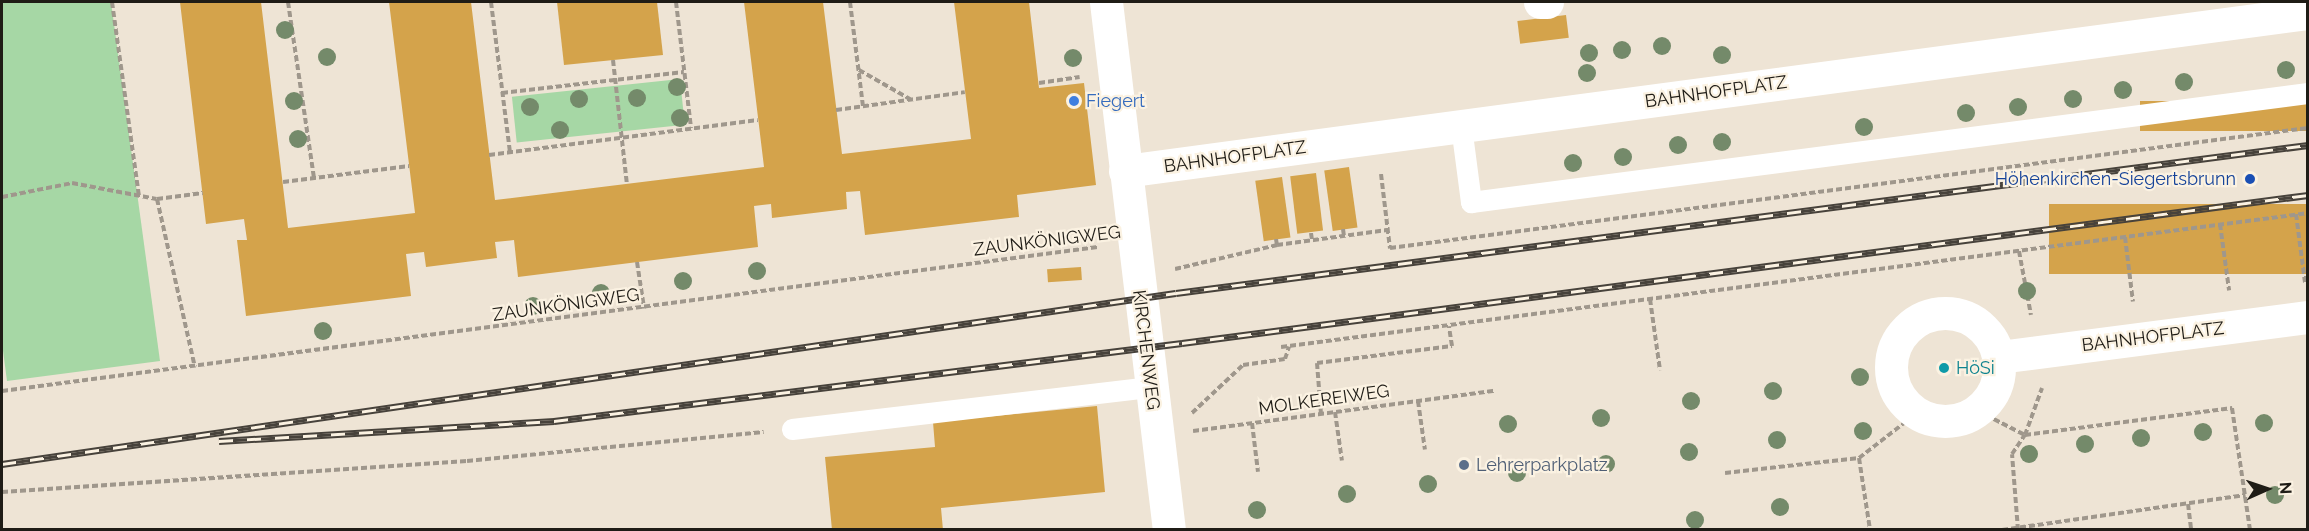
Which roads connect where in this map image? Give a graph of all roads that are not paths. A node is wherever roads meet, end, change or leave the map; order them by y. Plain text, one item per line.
1 (1106, 2) edge
2 (1540, 2) edge
3 (1547, 2) edge
4 (2307, 13) edge
5 (2307, 93) edge
6 (1461, 126) junction
7 (1125, 171) junction
8 (2306, 302) edge
9 (1999, 357) junction
10 (1151, 387) junction
11 (792, 429) road end
12 (1168, 530) edge

1 - 7 street, KIRCHENWEG
2 - 3 street
4 - 6 street, BAHNHOFPLATZ
5 - 6 lane
6 - 7 street, BAHNHOFPLATZ
7 - 10 street, KIRCHENWEG
8 - 9 street, BAHNHOFPLATZ
9 - 9 street
10 - 11 lane
10 - 12 street, KIRCHENWEG

